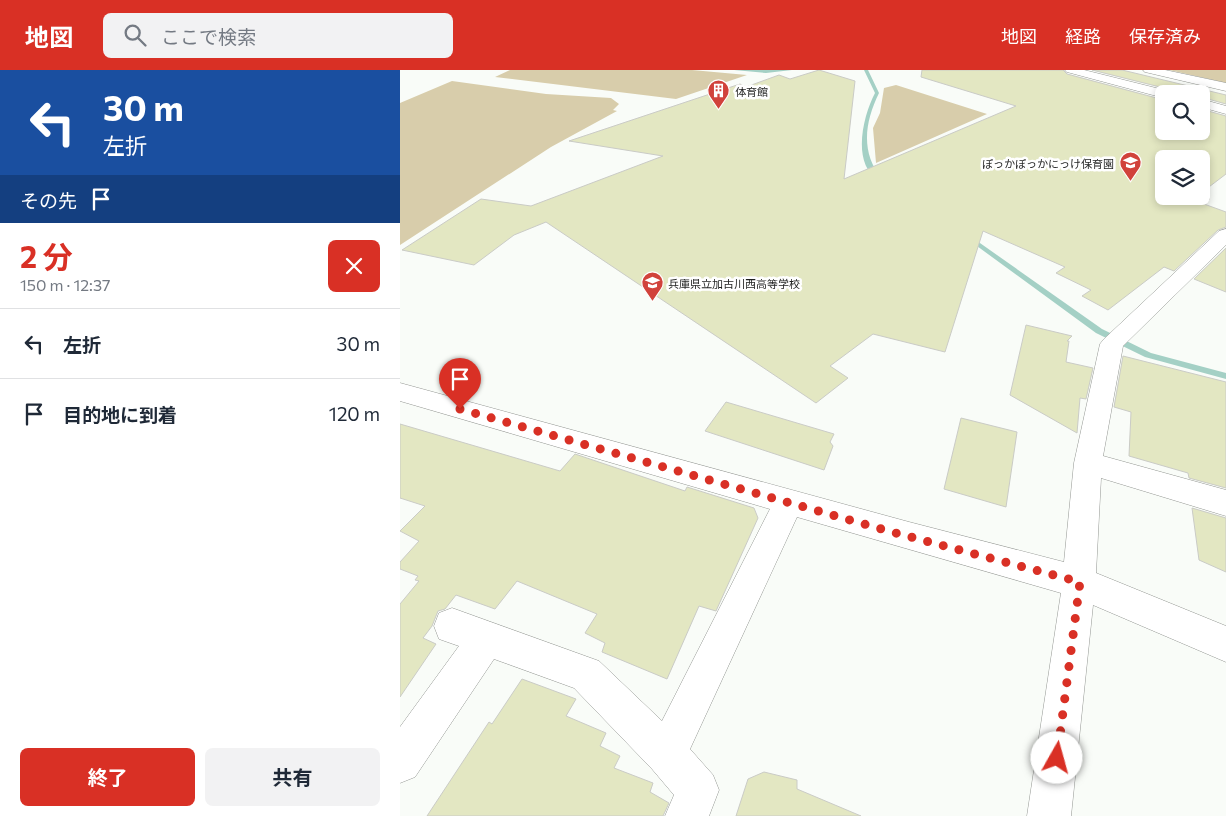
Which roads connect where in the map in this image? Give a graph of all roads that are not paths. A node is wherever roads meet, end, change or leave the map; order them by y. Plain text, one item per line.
1 (1071, 70) edge
2 (1149, 70) edge
3 (1226, 87) edge
4 (1155, 92) edge
5 (1210, 106) edge
6 (1226, 110) edge
7 (1226, 235) edge
8 (400, 392) edge
9 (1088, 463) junction
10 (789, 502) junction
11 (1226, 503) edge
12 (1080, 582) junction
13 (452, 626) dead end
14 (487, 638) junction
15 (1226, 644) edge
16 (667, 754) junction
17 (400, 762) edge
18 (687, 816) edge
19 (1049, 816) edge

1 - 4 street
2 - 3 street
5 - 6 street
7 - 9 street
8 - 10 street
9 - 11 street
9 - 12 street
10 - 12 street
10 - 16 street
12 - 15 street
12 - 19 street
13 - 14 street
14 - 16 street
14 - 17 street
16 - 18 street

